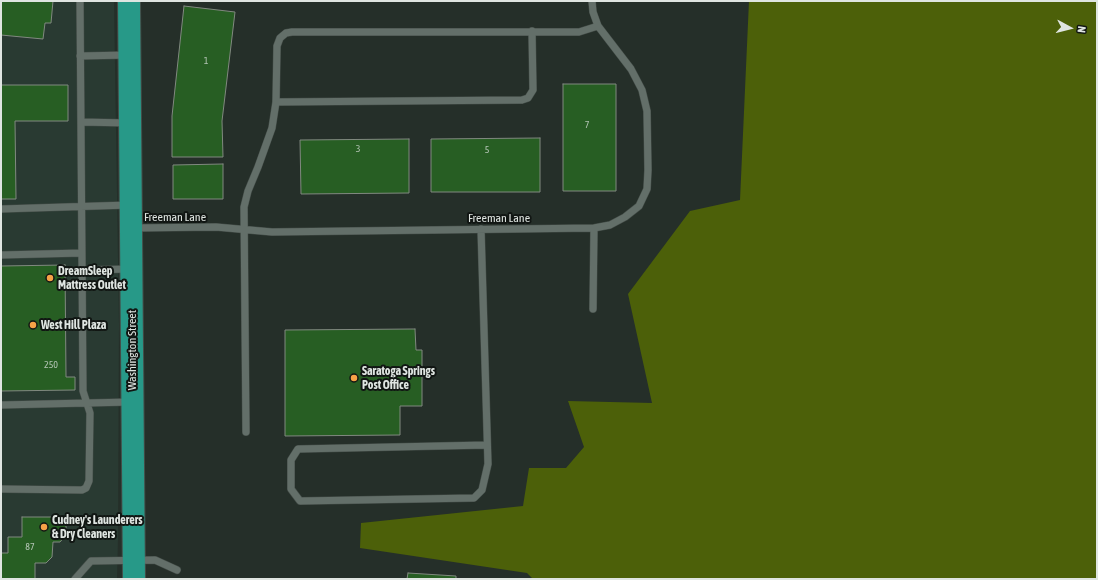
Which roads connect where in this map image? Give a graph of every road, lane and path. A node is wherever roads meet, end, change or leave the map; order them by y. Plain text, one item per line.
1 (80, 1) edge
2 (129, 1) edge
3 (592, 1) edge
4 (598, 26) junction
5 (532, 31) junction
6 (130, 55) junction
7 (80, 56) junction
8 (276, 102) junction
9 (81, 122) junction
10 (130, 123) junction
11 (131, 205) junction
12 (82, 206) junction
13 (1, 209) edge
14 (131, 228) junction
15 (594, 228) junction
16 (481, 229) junction
17 (244, 230) junction
18 (82, 253) junction
19 (1, 255) edge
20 (132, 269) junction
21 (82, 270) junction
22 (593, 309) dead end
23 (132, 402) junction
24 (87, 403) junction
25 (1, 404) edge
26 (246, 432) dead end
27 (487, 445) junction
28 (1, 489) edge
29 (134, 569) edge
30 (177, 570) dead end
31 (82, 575) edge
32 (75, 579) edge

1 - 7 lane
2 - 6 highway, Washington Street
3 - 4 lane, Freeman Lane
4 - 5 lane
4 - 15 lane, Freeman Lane
5 - 8 lane
5 - 8 lane
6 - 7 lane
6 - 10 highway, Washington Street
7 - 9 lane
8 - 17 lane
9 - 10 lane
9 - 12 lane
10 - 11 highway, Washington Street
11 - 12 lane
11 - 14 highway, Washington Street
12 - 13 lane
12 - 18 lane
14 - 17 lane, Freeman Lane
14 - 20 highway, Washington Street
15 - 16 lane, Freeman Lane
15 - 22 lane
16 - 17 lane, Freeman Lane
16 - 27 lane
17 - 26 lane
18 - 19 lane
18 - 21 lane
20 - 21 lane
20 - 23 highway, Washington Street
21 - 24 lane
23 - 24 lane
23 - 29 highway, Washington Street
24 - 25 lane
24 - 28 lane
27 - 27 lane
29 - 30 lane
29 - 31 lane
31 - 32 lane

